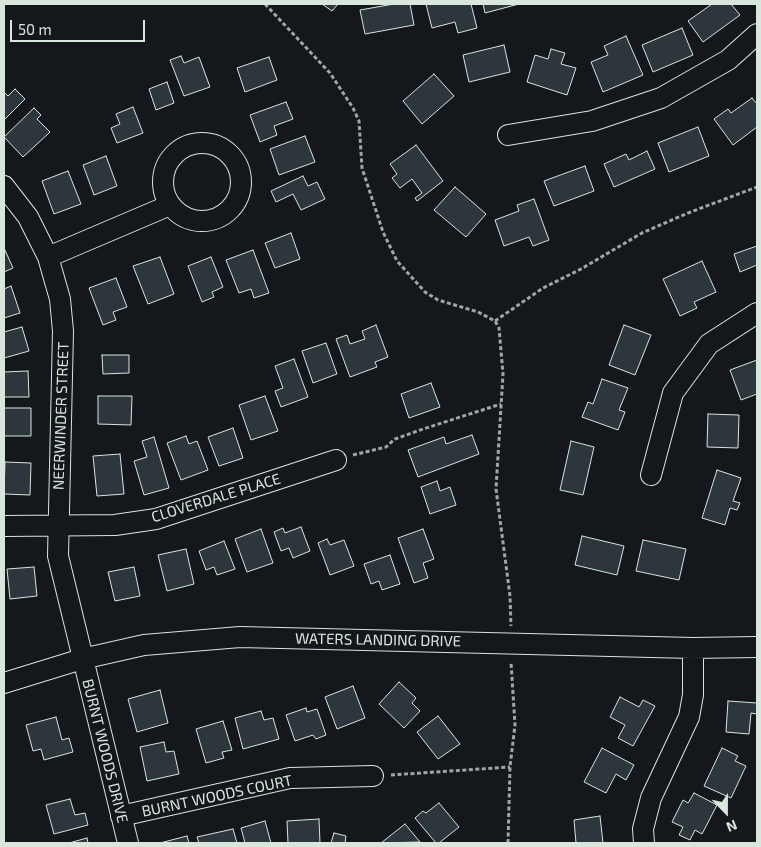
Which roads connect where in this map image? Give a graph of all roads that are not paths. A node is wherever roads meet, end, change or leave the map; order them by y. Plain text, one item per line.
1 (757, 34) edge
2 (508, 136) dead end
3 (4, 186) edge
4 (170, 205) dead end
5 (48, 257) junction
6 (757, 313) edge
7 (336, 460) road end
8 (651, 476) dead end
9 (4, 526) edge
10 (58, 526) junction
11 (757, 647) edge
12 (692, 648) junction
13 (82, 659) junction
14 (4, 683) edge
15 (373, 776) road end
16 (121, 816) junction
17 (128, 843) edge
18 (644, 843) edge

1 - 2 street
3 - 5 street, NEERWINDER STREET
4 - 5 street
5 - 10 street, NEERWINDER STREET
6 - 8 street
7 - 10 street, CLOVERDALE PLACE
9 - 10 street, CLOVERDALE PLACE
10 - 13 street, NEERWINDER STREET
11 - 12 street, WATERS LANDING DRIVE
12 - 13 street, WATERS LANDING DRIVE
12 - 18 street
13 - 14 street, WATERS LANDING DRIVE
13 - 16 street, BURNT WOODS DRIVE
15 - 16 street, BURNT WOODS COURT
16 - 17 street, BURNT WOODS DRIVE

